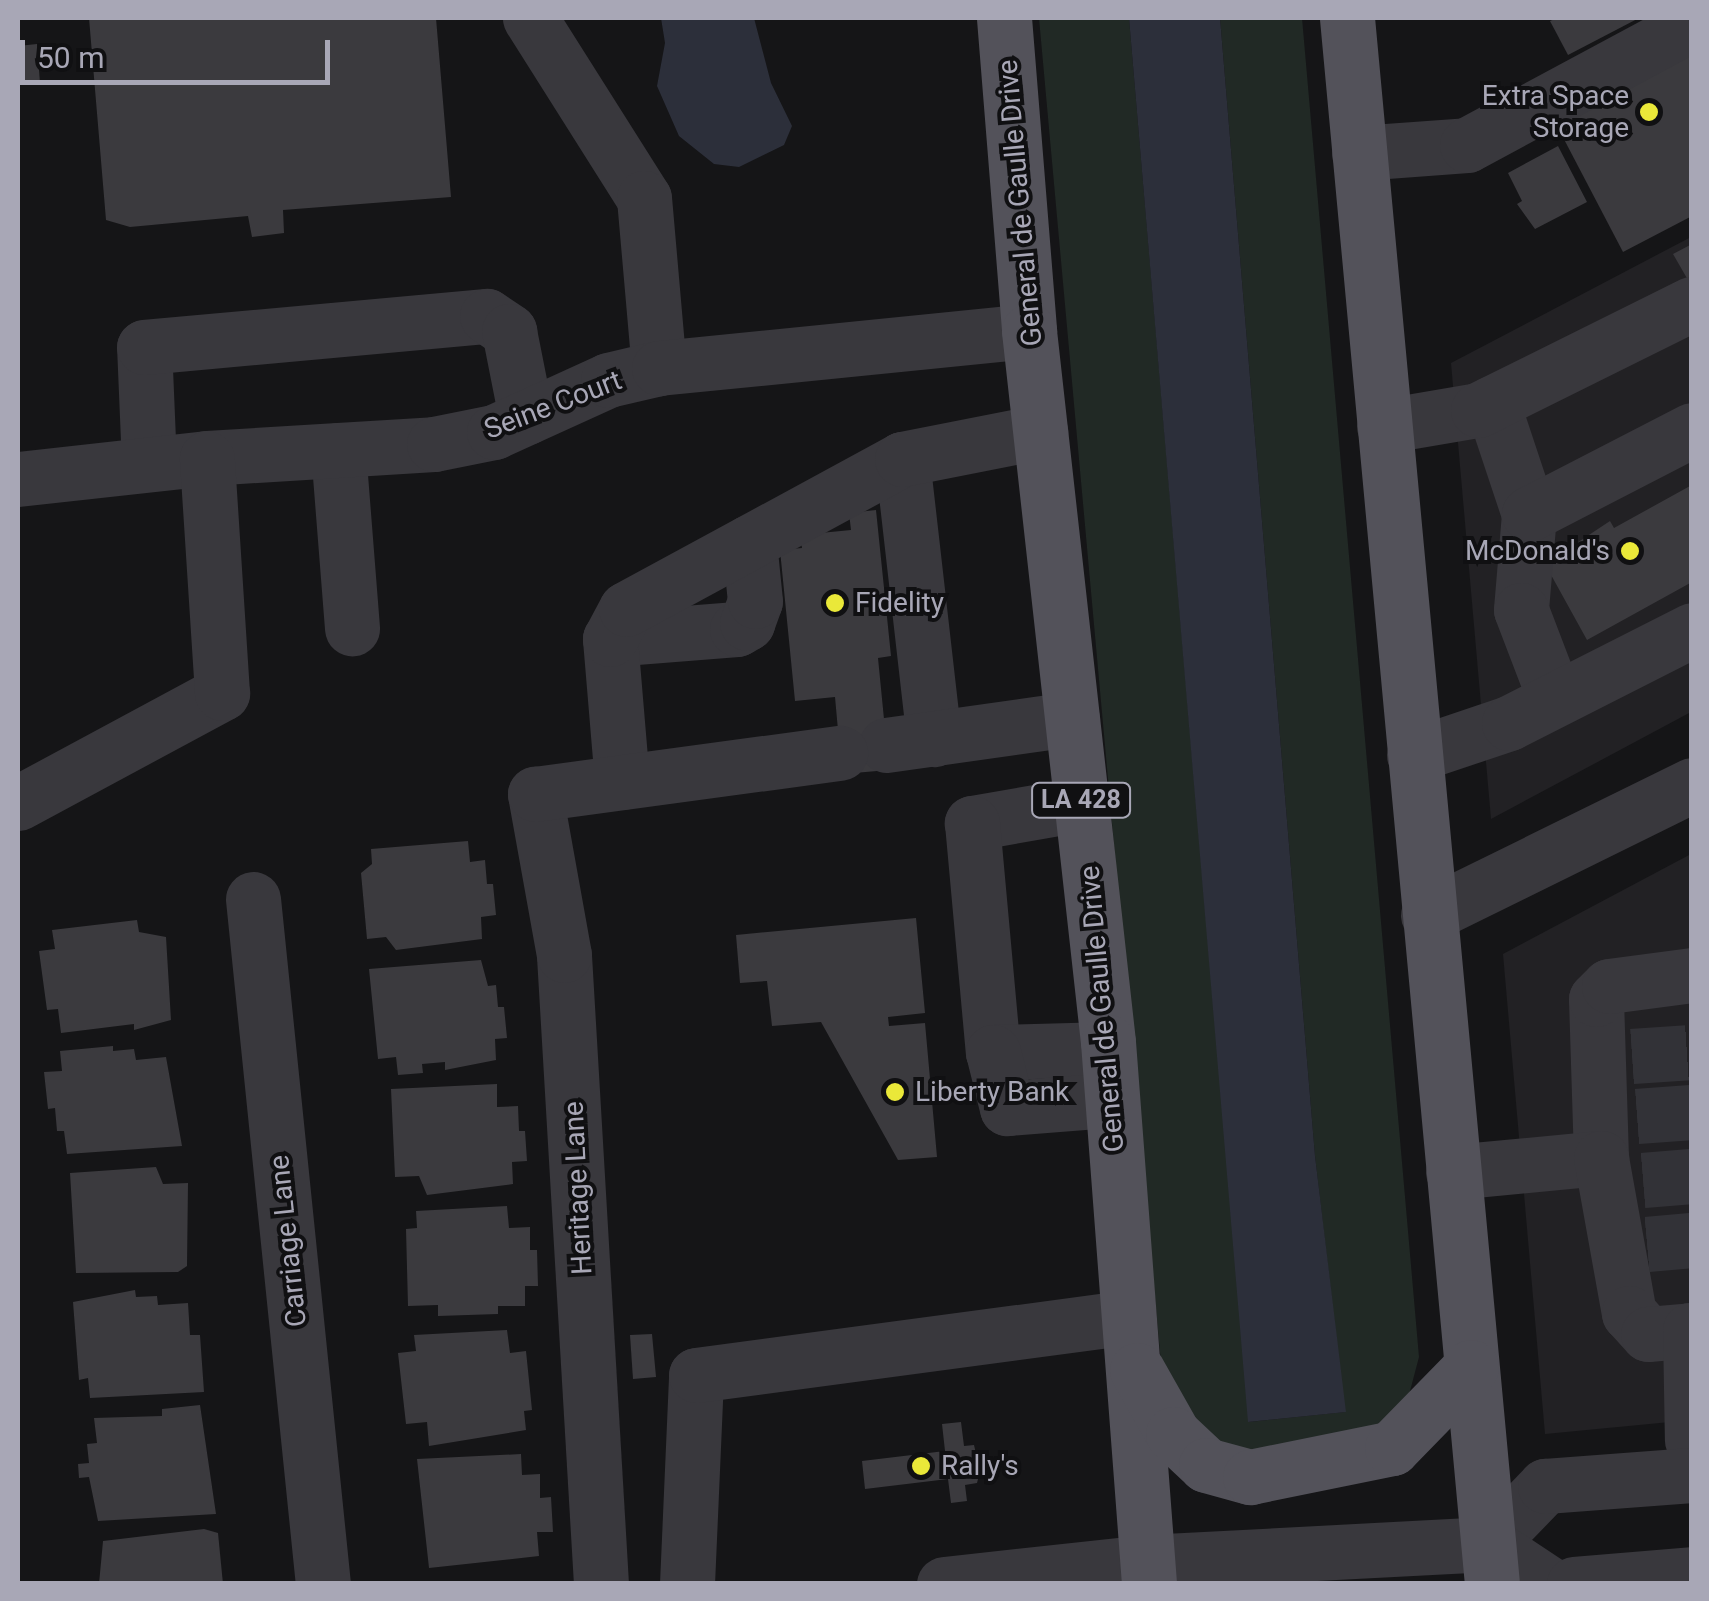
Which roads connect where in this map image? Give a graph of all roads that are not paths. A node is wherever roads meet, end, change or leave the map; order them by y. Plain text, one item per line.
1 (530, 18) edge
2 (1004, 18) edge
3 (1347, 18) edge
4 (1692, 24) edge
5 (1359, 153) junction
6 (1692, 304) edge
7 (1029, 331) junction
8 (659, 368) junction
9 (1492, 403) junction
10 (526, 417) junction
11 (1384, 426) junction
12 (1692, 430) edge
13 (1040, 432) junction
14 (338, 450) junction
15 (206, 458) junction
16 (902, 459) junction
17 (149, 464) junction
18 (18, 478) edge
19 (1529, 514) junction
20 (352, 628) dead end
21 (1692, 630) edge
22 (1555, 699) junction
23 (1072, 719) junction
24 (887, 745) junction
25 (1414, 755) junction
26 (622, 782) junction
27 (1692, 785) edge
28 (18, 803) edge
29 (1081, 804) junction
30 (254, 899) dead end
31 (1428, 916) junction
32 (1692, 975) edge
33 (1110, 1075) junction
34 (1617, 1152) junction
35 (1453, 1172) junction
36 (1691, 1330) edge
37 (1130, 1338) junction
38 (1471, 1366) junction
39 (1692, 1440) edge
40 (1692, 1475) edge
41 (1490, 1564) edge
42 (1148, 1573) edge
43 (1692, 1574) edge
44 (323, 1584) edge
45 (601, 1584) edge
46 (688, 1584) edge
47 (944, 1584) edge
48 (1549, 1584) edge
49 (1574, 1584) edge

1 - 8 street
2 - 7 main road, General de Gaulle Drive / LA 428
3 - 5 main road
4 - 5 street
5 - 11 main road
6 - 9 street
7 - 8 street, Seine Court
7 - 13 main road, General de Gaulle Drive / LA 428
8 - 10 street, Seine Court
9 - 11 street
9 - 19 street
10 - 14 street, Seine Court
10 - 17 street
11 - 25 main road
12 - 19 street
13 - 16 street
13 - 23 main road, General de Gaulle Drive / LA 428
14 - 15 street, Seine Court
14 - 20 street
15 - 17 street, Seine Court
15 - 28 street
16 - 24 street
16 - 26 street
17 - 18 street, Seine Court
19 - 22 street
21 - 22 street
22 - 25 street
23 - 24 street
23 - 29 main road, General de Gaulle Drive / LA 428
24 - 26 street
25 - 31 main road
26 - 45 street, Heritage Lane
27 - 31 street
29 - 33 main road, General de Gaulle Drive / LA 428
29 - 33 street
30 - 44 street, Carriage Lane
31 - 35 main road
32 - 34 street
33 - 37 main road, General de Gaulle Drive / LA 428
34 - 35 street
34 - 36 street
35 - 38 main road
36 - 39 street
37 - 38 main road
37 - 42 main road, General de Gaulle Drive / LA 428
37 - 46 street
38 - 41 main road
40 - 41 street
41 - 42 street
41 - 48 street
42 - 47 street
43 - 49 street

